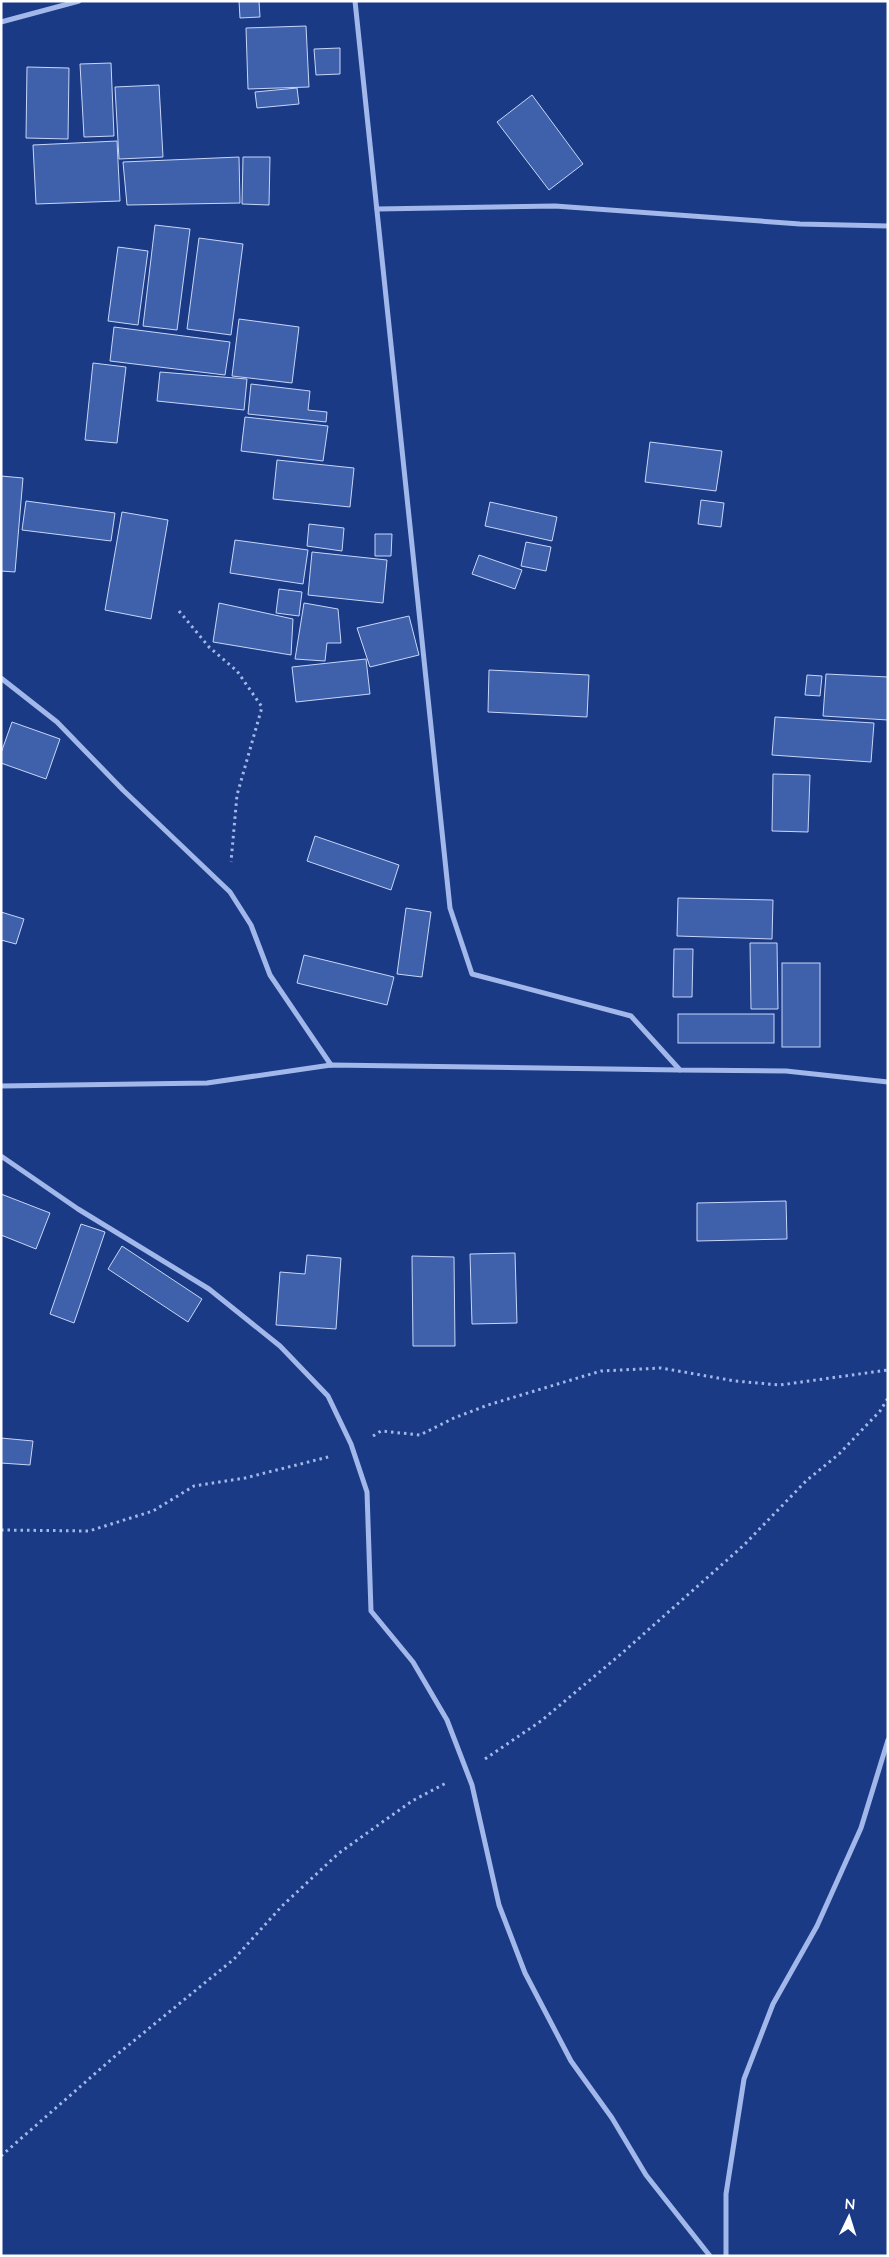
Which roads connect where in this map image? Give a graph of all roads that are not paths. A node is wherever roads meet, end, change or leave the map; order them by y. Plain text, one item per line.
1 (79, 1) edge
2 (355, 1) edge
3 (1, 22) edge
4 (377, 209) junction
5 (888, 226) edge
6 (1, 678) edge
7 (331, 1066) junction
8 (680, 1070) junction
9 (888, 1082) edge
10 (1, 1086) edge
11 (1, 1156) edge
12 (888, 1740) edge
13 (710, 2256) edge
14 (726, 2256) edge

1 - 3 street
2 - 4 street
4 - 5 street
4 - 8 street
6 - 7 street
7 - 8 street
7 - 10 street
8 - 9 street
11 - 13 street
12 - 14 street

